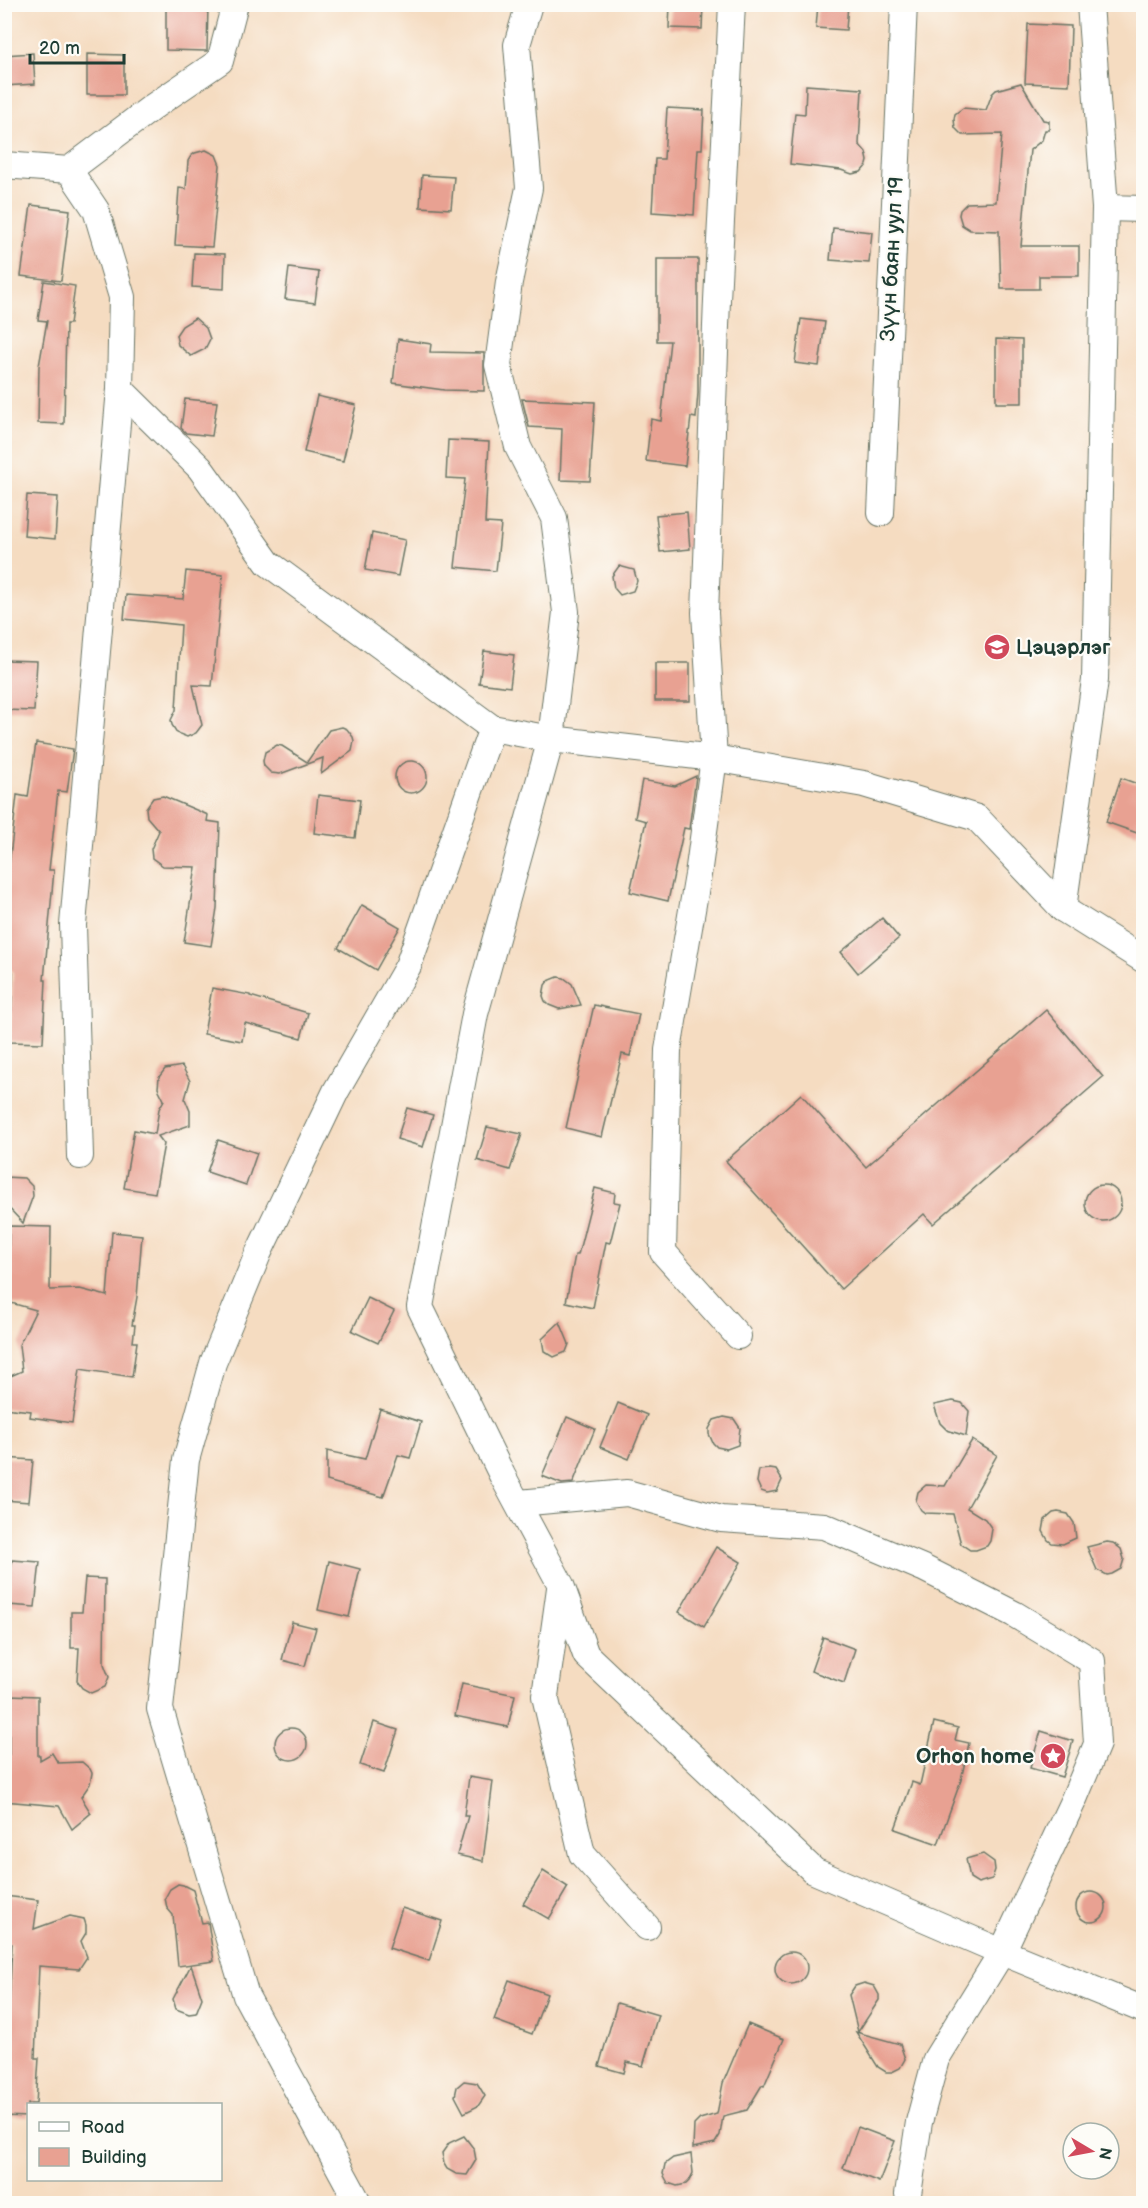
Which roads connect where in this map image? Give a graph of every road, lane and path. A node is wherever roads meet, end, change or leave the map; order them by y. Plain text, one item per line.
1 (235, 4) edge
2 (530, 4) edge
3 (732, 4) edge
4 (904, 4) edge
5 (1090, 4) edge
6 (4, 165) edge
7 (69, 170) junction
8 (1105, 208) junction
9 (1143, 209) edge
10 (120, 388) junction
11 (880, 513) dead end
12 (492, 728) junction
13 (551, 739) junction
14 (714, 758) junction
15 (1063, 909) junction
16 (1143, 960) edge
17 (80, 1156) dead end
18 (738, 1336) dead end
19 (519, 1503) junction
20 (561, 1585) junction
21 (647, 1927) dead end
22 (1002, 1952) junction
23 (1143, 2010) edge
24 (908, 2194) dead end
25 (360, 2203) edge

1 - 7 street
2 - 13 street
3 - 14 street
4 - 11 street, Зүүн баян уул 19
5 - 8 street
6 - 7 street
7 - 10 street
8 - 9 street
8 - 15 street
10 - 12 street
10 - 17 street
12 - 13 street
12 - 25 street
13 - 14 street
13 - 19 street
14 - 15 street
14 - 18 street
15 - 16 street
19 - 20 street
19 - 22 street
20 - 21 street
20 - 22 street
22 - 23 street
22 - 24 street

